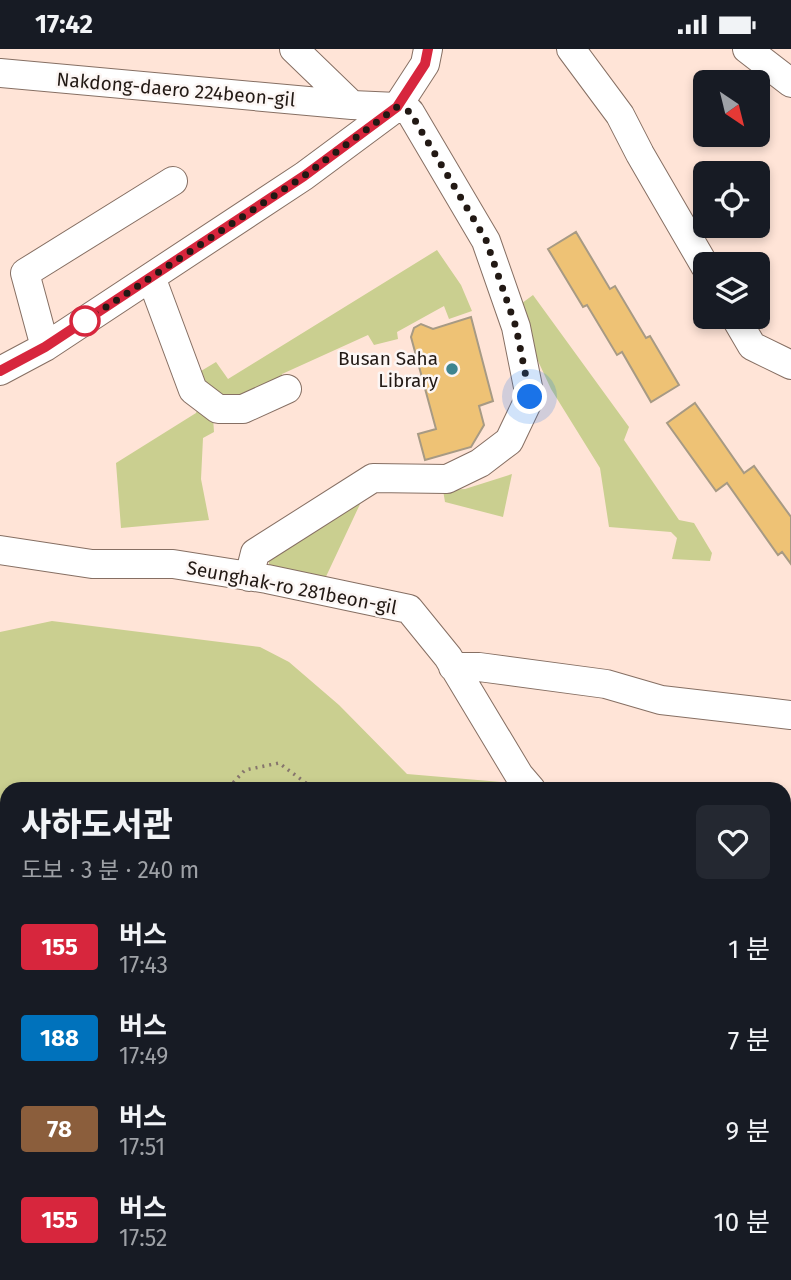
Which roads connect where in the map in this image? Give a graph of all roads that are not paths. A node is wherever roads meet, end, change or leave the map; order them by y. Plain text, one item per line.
1 (294, 49) edge
2 (428, 49) edge
3 (571, 49) edge
4 (759, 53) edge
5 (0, 73) edge
6 (791, 83) edge
7 (352, 105) junction
8 (397, 107) junction
9 (173, 181) dead end
10 (697, 252) edge
11 (151, 277) junction
12 (742, 329) edge
13 (45, 347) junction
14 (791, 365) edge
15 (0, 371) edge
16 (287, 389) dead end
17 (0, 550) edge
18 (249, 577) junction
19 (453, 667) junction
20 (791, 716) edge
21 (525, 782) edge

1 - 7 street
2 - 8 street
3 - 10 street
4 - 6 street
5 - 7 street, Nakdong-daero 224beon-gil
7 - 8 street, Nakdong-daero 224beon-gil
8 - 11 street
8 - 18 street
9 - 13 street
11 - 13 street
11 - 16 street
12 - 14 street
13 - 15 street
17 - 18 street, Seunghak-ro 281beon-gil
18 - 19 street, Seunghak-ro 281beon-gil
19 - 20 street
19 - 21 street, Seunghak-ro 281beon-gil

